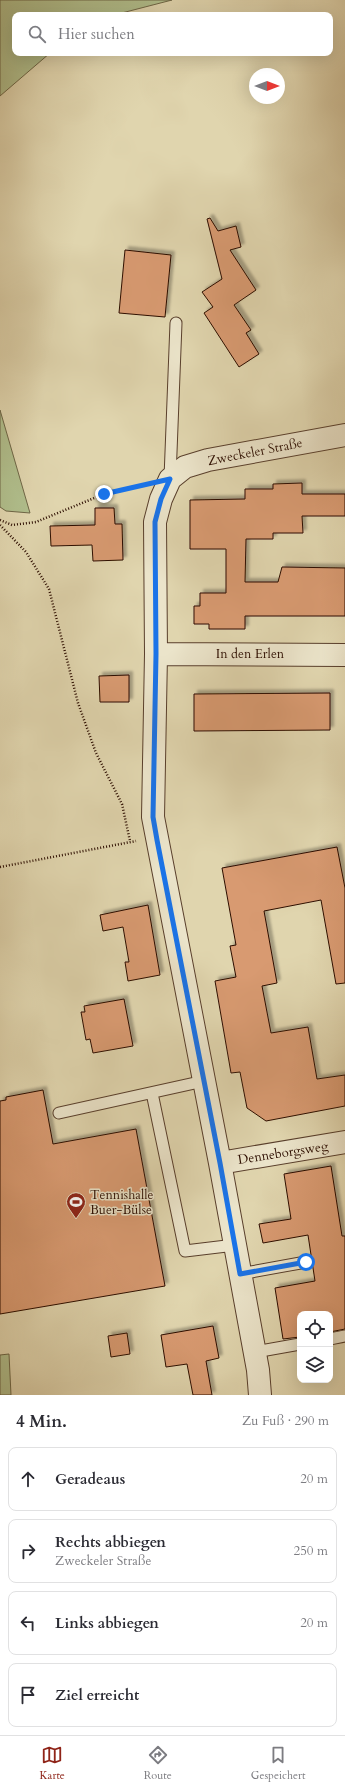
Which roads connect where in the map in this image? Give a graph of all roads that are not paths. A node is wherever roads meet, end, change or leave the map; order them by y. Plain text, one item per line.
1 (176, 323) dead end
2 (345, 435) edge
3 (170, 479) junction
4 (156, 654) junction
5 (345, 655) edge
6 (204, 1081) junction
7 (152, 1093) junction
8 (59, 1113) dead end
9 (345, 1142) edge
10 (220, 1163) junction
11 (235, 1245) junction
12 (306, 1262) dead end
13 (240, 1274) junction
14 (345, 1336) edge
15 (333, 1338) edge
16 (297, 1345) edge
17 (255, 1352) junction
18 (260, 1395) edge

1 - 3 lane, Zweckeler Straße
2 - 3 street, Zweckeler Straße
3 - 4 street, Zweckeler Straße
4 - 5 street, In den Erlen
4 - 6 street, Zweckeler Straße
6 - 7 lane
6 - 10 street, Zweckeler Straße
7 - 8 lane
7 - 11 lane
9 - 10 street, Denneborgsweg
10 - 11 street, Zweckeler Straße
11 - 13 street, Zweckeler Straße
12 - 13 lane
13 - 17 street, Zweckeler Straße
14 - 15 lane
16 - 17 lane
17 - 18 street, Zweckeler Straße

